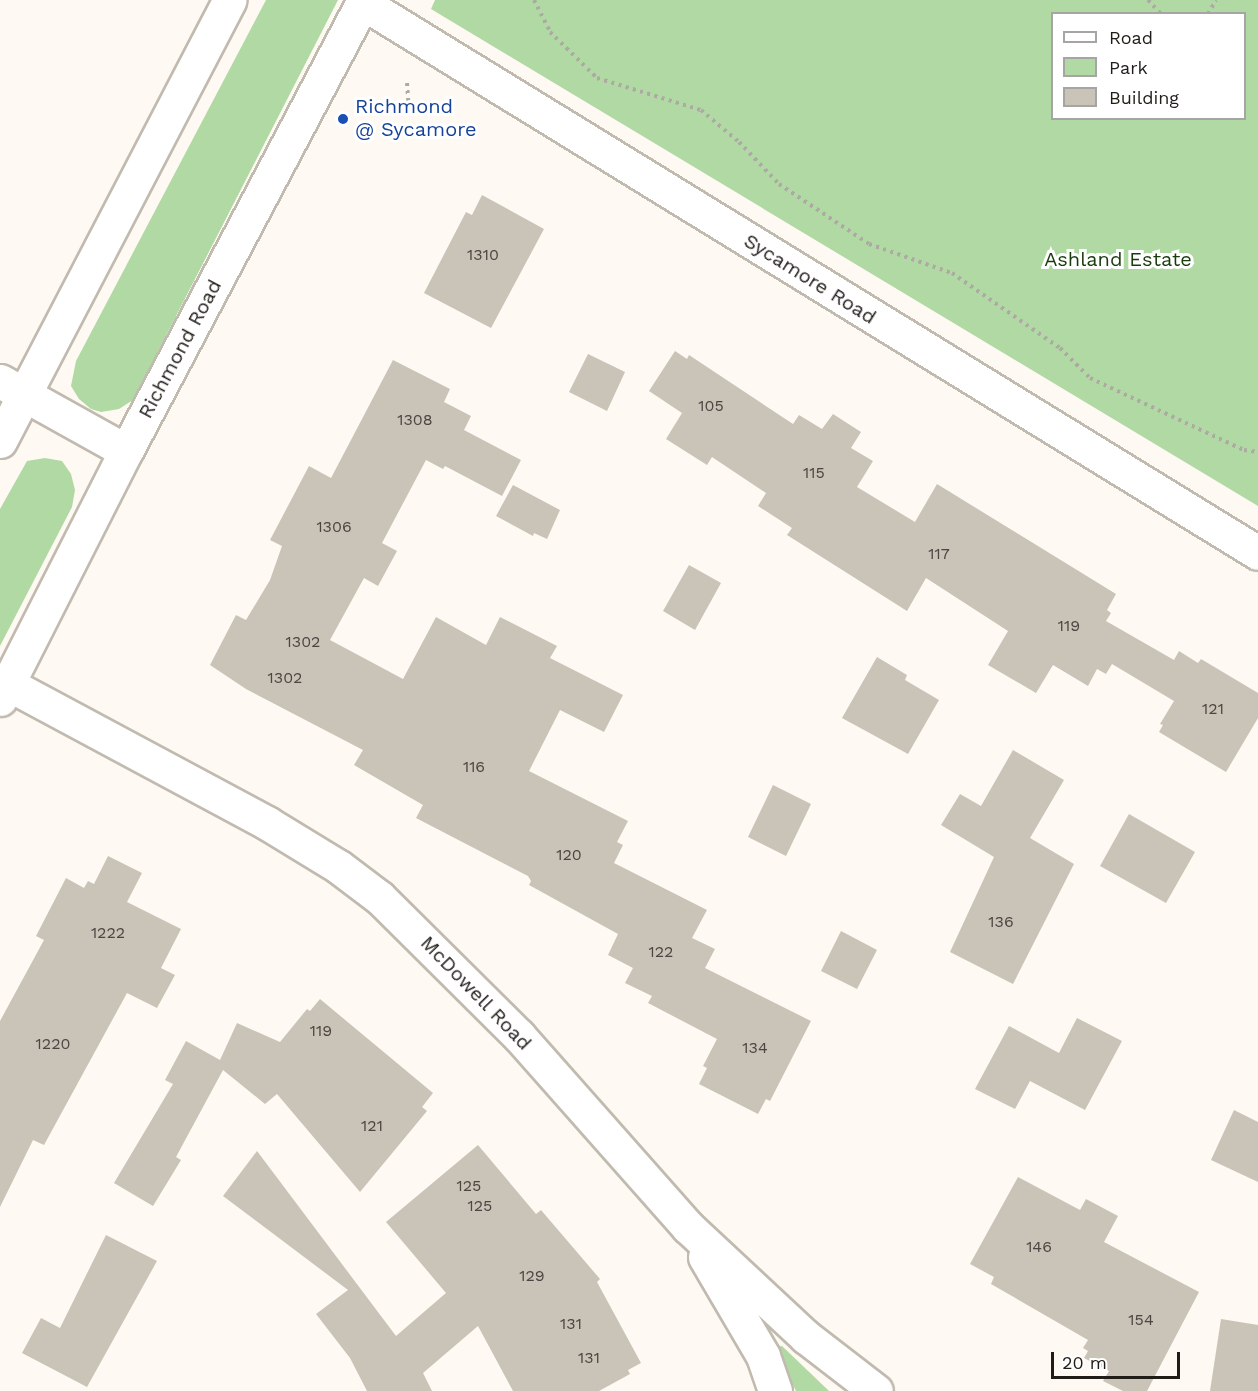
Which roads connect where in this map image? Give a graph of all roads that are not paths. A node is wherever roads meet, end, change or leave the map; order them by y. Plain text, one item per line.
1 (230, 0) edge
2 (363, 1) edge
3 (12, 388) edge
4 (0, 441) edge
5 (126, 451) junction
6 (1258, 553) edge
7 (4, 691) edge
8 (688, 1227) junction
9 (775, 1391) edge
10 (876, 1391) edge

1 - 3 street
2 - 5 street, Richmond Road
2 - 6 street, Sycamore Road
3 - 4 street
3 - 5 street
5 - 7 street, Richmond Road
7 - 8 street, McDowell Road
8 - 9 street
8 - 10 street, McDowell Road

